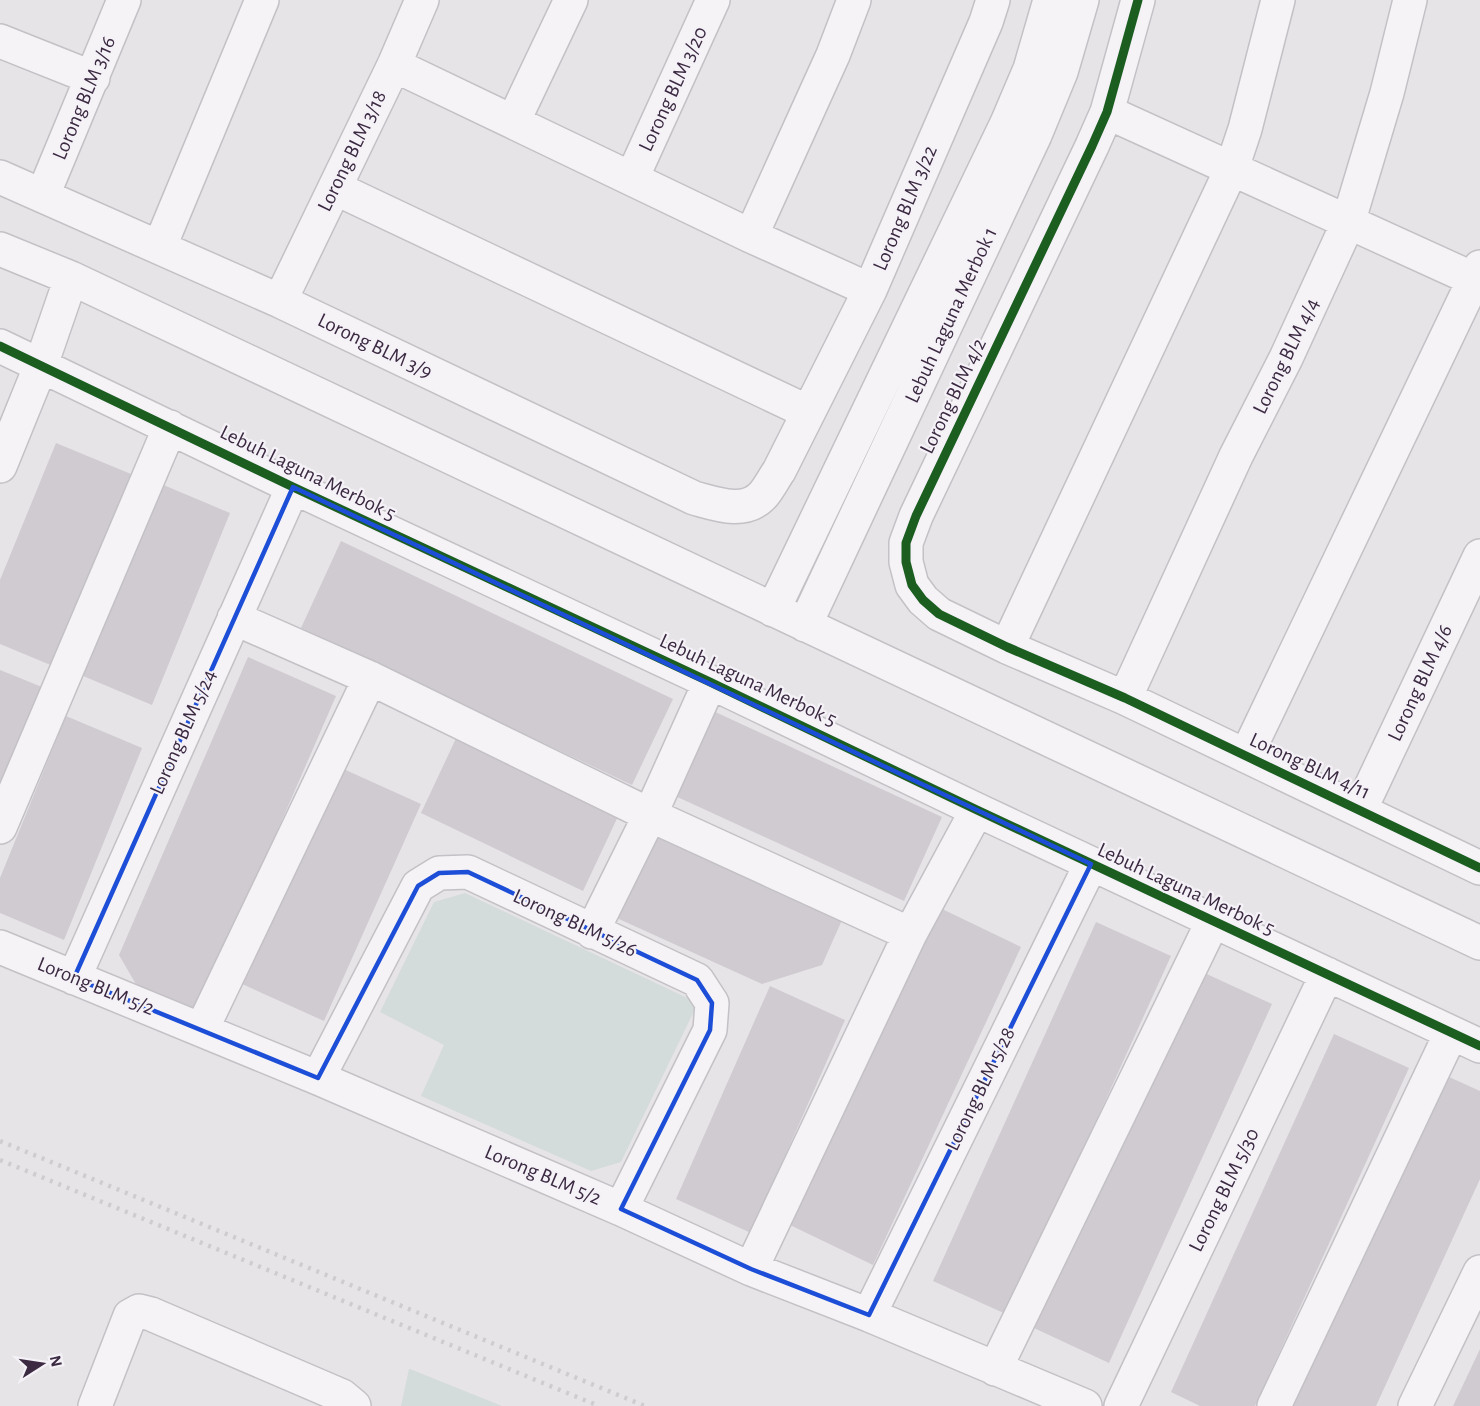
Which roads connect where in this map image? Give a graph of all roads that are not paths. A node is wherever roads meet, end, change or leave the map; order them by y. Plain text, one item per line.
1 (124, 0) edge
2 (262, 0) edge
3 (422, 0) edge
4 (571, 0) edge
5 (713, 0) edge
6 (854, 0) edge
7 (993, 0) edge
8 (1050, 0) edge
9 (1082, 0) edge
10 (1138, 0) edge
11 (1278, 0) edge
12 (1410, 0) edge
13 (0, 41) edge
14 (394, 65) junction
15 (93, 78) junction
16 (1107, 112) junction
17 (513, 122) junction
18 (1232, 168) junction
19 (0, 177) edge
20 (632, 178) junction
21 (335, 188) junction
22 (44, 195) junction
23 (1348, 223) junction
24 (751, 236) junction
25 (160, 246) junction
26 (0, 249) edge
27 (1478, 277) edge
28 (71, 278) junction
29 (870, 290) junction
30 (280, 301) junction
31 (0, 346) edge
32 (41, 365) junction
33 (808, 412) junction
34 (170, 427) junction
35 (0, 466) edge
36 (293, 487) junction
37 (750, 505) joint
38 (1480, 556) edge
39 (773, 610) junction
40 (234, 618) junction
41 (805, 625) junction
42 (1007, 647) junction
43 (370, 678) junction
44 (710, 682) junction
45 (1125, 698) junction
46 (1246, 756) junction
47 (977, 810) junction
48 (1360, 810) junction
49 (650, 815) junction
50 (0, 827) edge
51 (1091, 864) junction
52 (1480, 868) edge
53 (1212, 921) junction
54 (592, 932) junction
55 (910, 934) junction
56 (1480, 943) edge
57 (0, 948) edge
58 (1327, 974) junction
59 (74, 978) junction
60 (202, 1029) junction
61 (1451, 1033) junction
62 (1480, 1046) edge
63 (318, 1078) junction
64 (621, 1209) junction
65 (751, 1269) junction
66 (1480, 1272) edge
67 (869, 1315) junction
68 (995, 1368) junction
69 (95, 1406) edge
70 (354, 1406) edge
71 (1085, 1406) edge
72 (1121, 1406) edge
73 (1274, 1406) edge
74 (1415, 1406) edge

1 - 15 street, Lorong BLM 3/16
2 - 25 street
3 - 14 street, Lorong BLM 3/18
4 - 17 street
5 - 20 street, Lorong BLM 3/20
6 - 24 street
7 - 29 street, Lorong BLM 3/22
8 - 39 street, Lebuh Laguna Merbok 1
9 - 41 street, Lebuh Laguna Merbok 1
10 - 16 street, Lorong BLM 4/2
11 - 18 street
12 - 23 street, Lorong BLM 4/4
13 - 15 street
14 - 17 street
14 - 21 street, Lorong BLM 3/18
15 - 22 street, Lorong BLM 3/16
16 - 18 street
16 - 42 street, Lorong BLM 4/2
17 - 20 street
18 - 23 street
18 - 42 street
19 - 22 street, Lorong BLM 3/9
20 - 24 street
21 - 30 street, Lorong BLM 3/18
21 - 33 street
22 - 25 street, Lorong BLM 3/9
23 - 27 street
23 - 45 street, Lorong BLM 4/4
24 - 29 street
25 - 30 street, Lorong BLM 3/9
26 - 28 street
27 - 46 street
28 - 32 street
28 - 39 street
29 - 33 street, Lorong BLM 3/22
30 - 37 street, Lorong BLM 3/9
31 - 32 street, Lebuh Laguna Merbok 5
32 - 34 street, Lebuh Laguna Merbok 5
32 - 35 street
33 - 37 street, Lorong BLM 3/22
34 - 36 street, Lebuh Laguna Merbok 5
34 - 50 street
36 - 40 street, Lorong BLM 5/24
36 - 44 street, Lebuh Laguna Merbok 5
38 - 48 street, Lorong BLM 4/6
39 - 41 street
40 - 43 street
40 - 59 street, Lorong BLM 5/24
41 - 56 street
42 - 45 street, Lorong BLM 4/2
43 - 49 street
43 - 60 street
44 - 47 street, Lebuh Laguna Merbok 5
44 - 49 street
45 - 46 street, Lorong BLM 4/11
46 - 48 street, Lorong BLM 4/11
47 - 51 street, Lebuh Laguna Merbok 5
47 - 55 street
48 - 52 street, Lorong BLM 4/11
49 - 54 street
49 - 55 street
51 - 53 street, Lebuh Laguna Merbok 5
51 - 67 street, Lorong BLM 5/28
53 - 58 street, Lebuh Laguna Merbok 5
53 - 68 street
54 - 63 street, Lorong BLM 5/26
54 - 64 street, Lorong BLM 5/26
55 - 65 street
57 - 59 street, Lorong BLM 5/2
58 - 61 street, Lebuh Laguna Merbok 5
58 - 72 street, Lorong BLM 5/30
59 - 60 street, Lorong BLM 5/2
60 - 63 street, Lorong BLM 5/2
61 - 62 street, Lebuh Laguna Merbok 5
61 - 73 street
63 - 64 street, Lorong BLM 5/2
64 - 65 street, Lorong BLM 5/2
65 - 67 street, Lorong BLM 5/2
66 - 74 street
67 - 68 street, Lorong BLM 5/2
68 - 71 street, Lorong BLM 5/2
69 - 70 street

